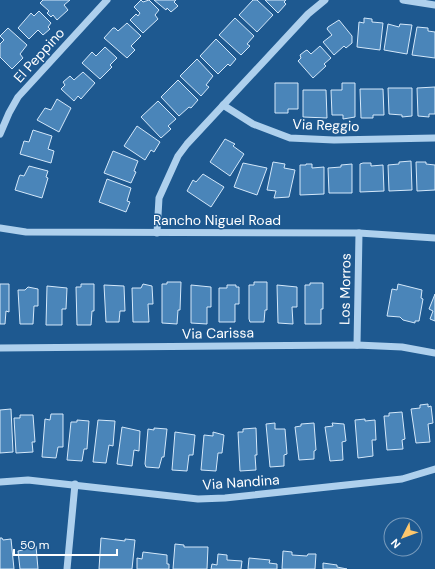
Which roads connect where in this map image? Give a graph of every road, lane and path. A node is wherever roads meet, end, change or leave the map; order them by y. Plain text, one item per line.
1 (107, 0) edge
2 (325, 0) edge
3 (403, 0) edge
4 (435, 5) edge
5 (223, 105) junction
6 (0, 134) edge
7 (435, 138) edge
8 (0, 228) edge
9 (157, 233) junction
10 (359, 234) junction
11 (435, 238) edge
12 (357, 345) junction
13 (0, 348) edge
14 (435, 353) edge
15 (435, 469) edge
16 (0, 482) edge
17 (75, 484) junction
18 (67, 569) edge

1 - 6 street, El Peppino
2 - 5 street
3 - 4 street
5 - 7 street, Via Reggio
5 - 9 street
8 - 9 street, Rancho Niguel Road
9 - 10 street, Rancho Niguel Road
10 - 11 street, Rancho Niguel Road
10 - 12 street, Los Morros
12 - 13 street, Via Carissa
12 - 14 street, Via Carissa
15 - 17 street, Via Nandina
16 - 17 street, Via Nandina
17 - 18 street

